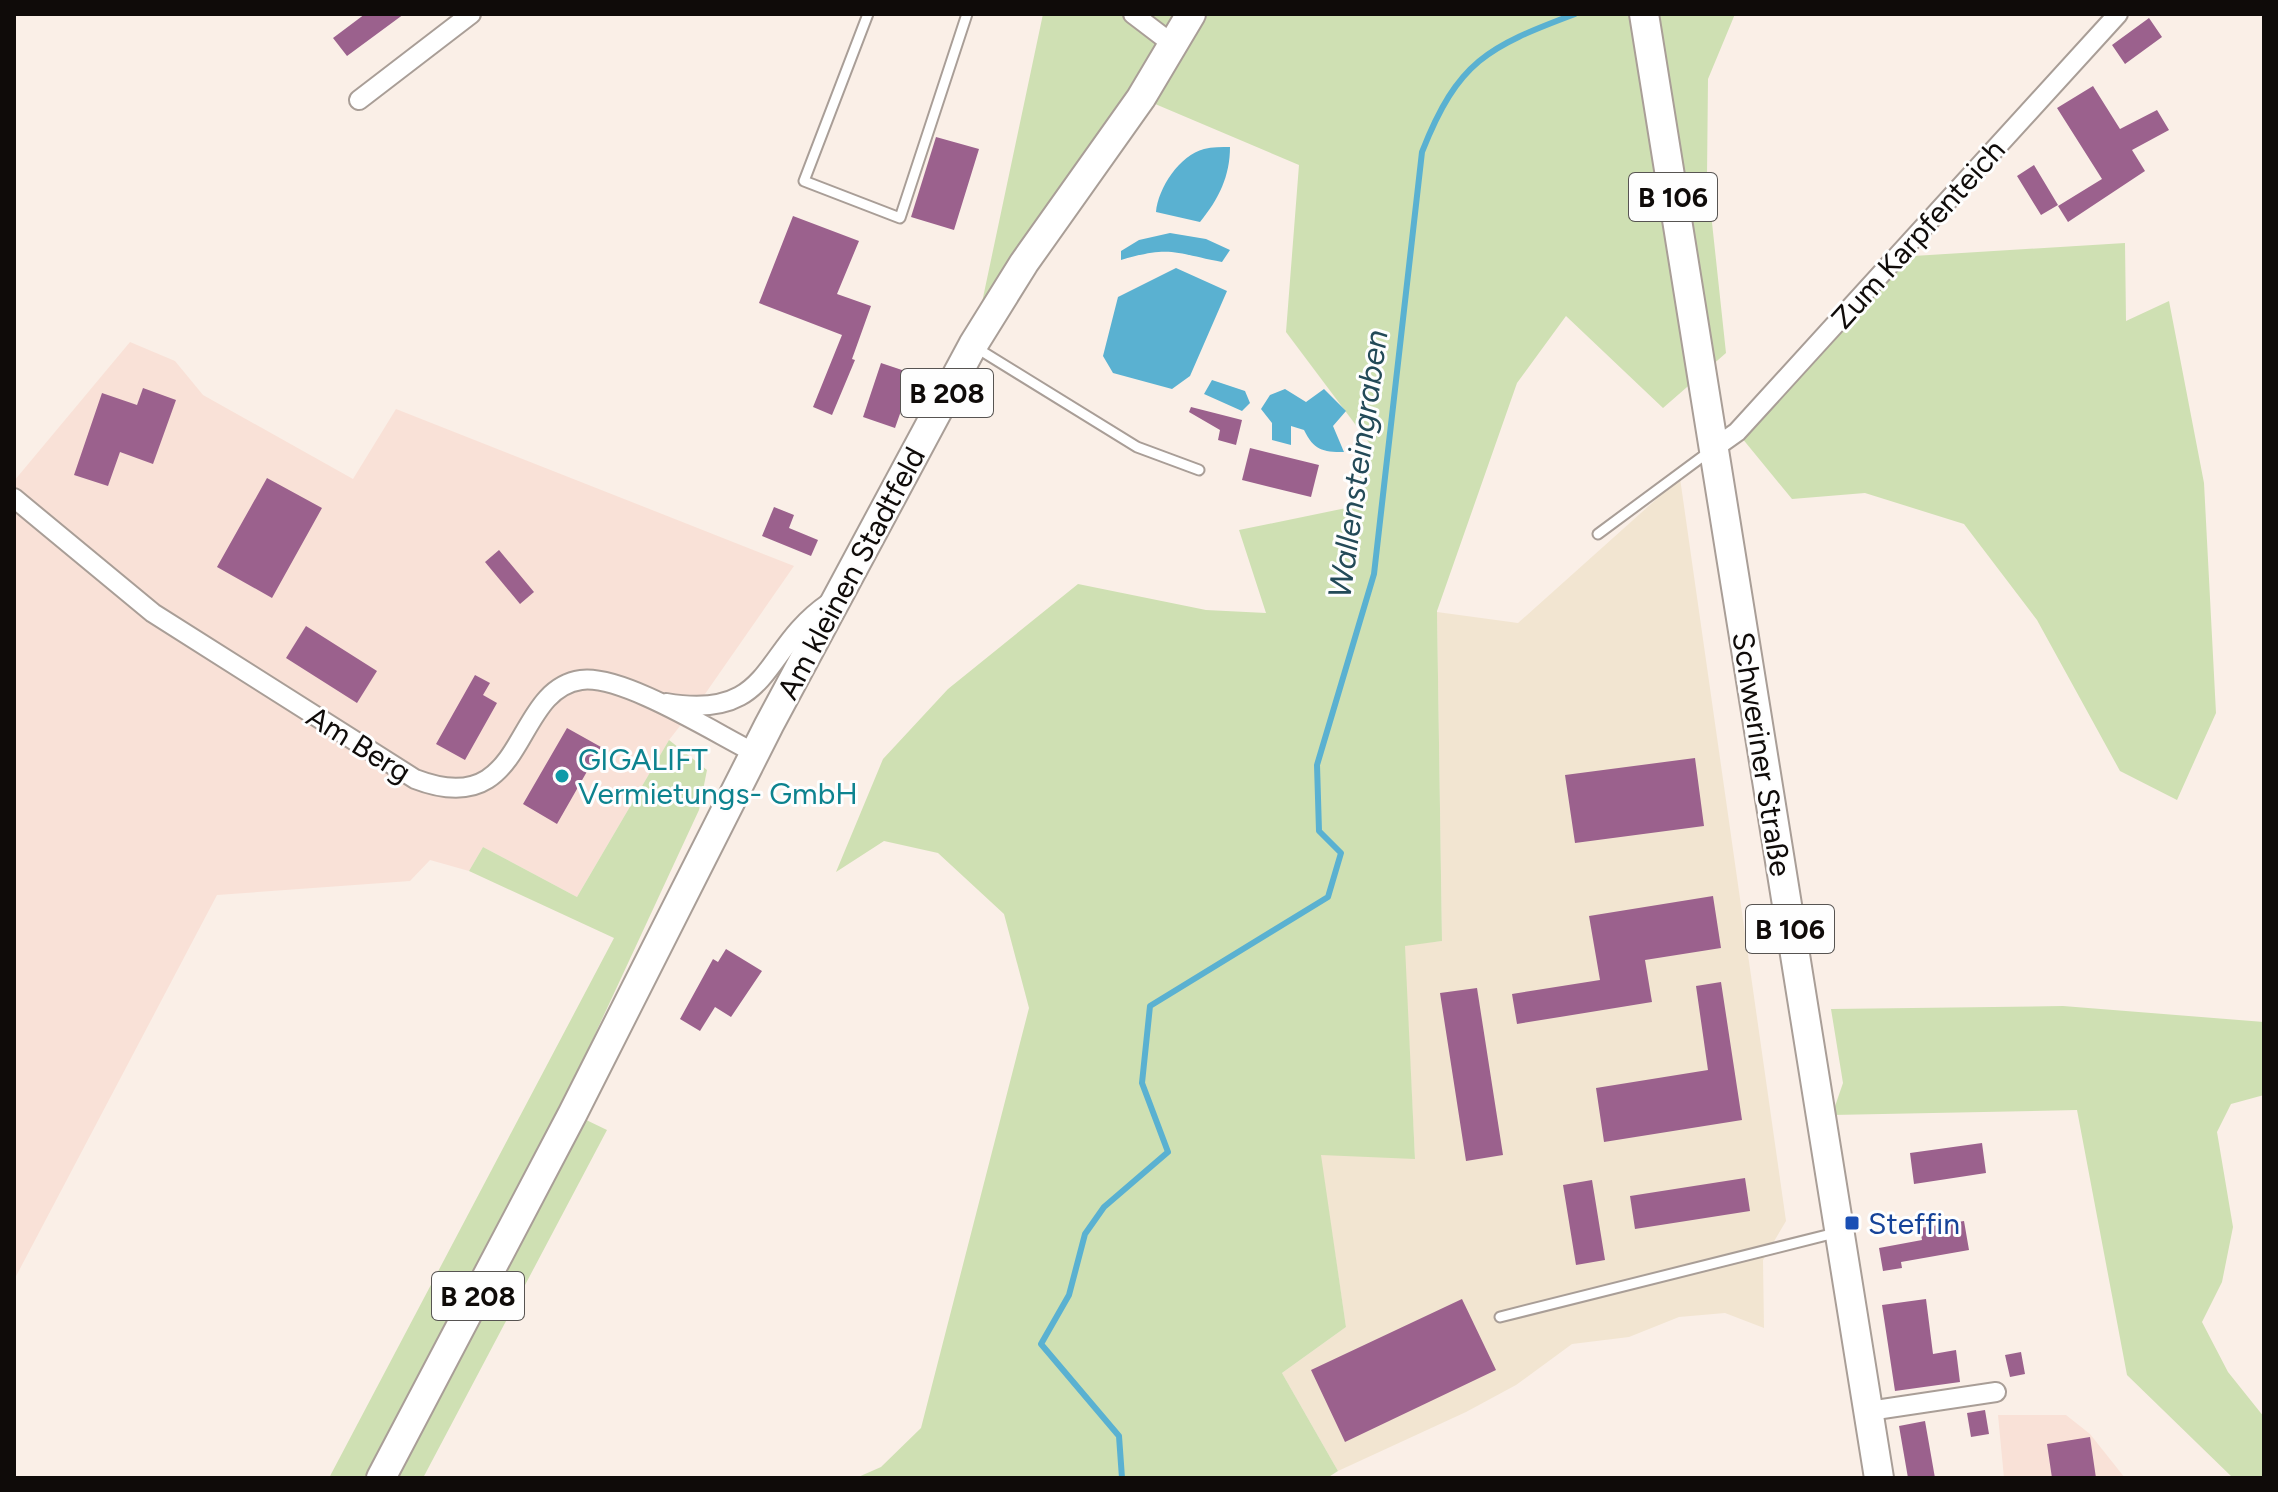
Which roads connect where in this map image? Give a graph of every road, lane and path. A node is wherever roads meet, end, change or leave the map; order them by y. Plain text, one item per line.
1 (471, 14) edge
2 (868, 14) edge
3 (967, 14) edge
4 (1133, 14) edge
5 (1191, 14) edge
6 (1644, 14) edge
7 (2118, 14) edge
8 (1175, 46) junction
9 (359, 100) dead end
10 (973, 345) junction
11 (1713, 449) junction
12 (1199, 470) dead end
13 (14, 498) edge
14 (1598, 534) dead end
15 (836, 599) junction
16 (651, 700) junction
17 (755, 753) junction
18 (1839, 1232) junction
19 (1500, 1317) dead end
20 (1996, 1392) dead end
21 (1869, 1411) junction
22 (381, 1478) edge
23 (1879, 1478) edge

1 - 9 street
2 - 3 lane
4 - 8 street
5 - 8 main road, Am kleinen Stadtfeld / B 208
6 - 11 main road, Schweriner Straße / B 106
7 - 11 street, Zum Karpfenteich
8 - 10 main road, Am kleinen Stadtfeld / B 208
10 - 12 lane
10 - 15 main road, Am kleinen Stadtfeld / B 208
11 - 14 lane
11 - 18 main road, Schweriner Straße / B 106
13 - 16 street, Am Berg
15 - 16 street
15 - 17 main road, Am kleinen Stadtfeld / B 208
16 - 17 street, Am Berg
17 - 22 main road, Am kleinen Stadtfeld / B 208
18 - 19 lane
18 - 21 main road, Schweriner Straße / B 106
20 - 21 street
21 - 23 main road, Schweriner Straße / B 106

